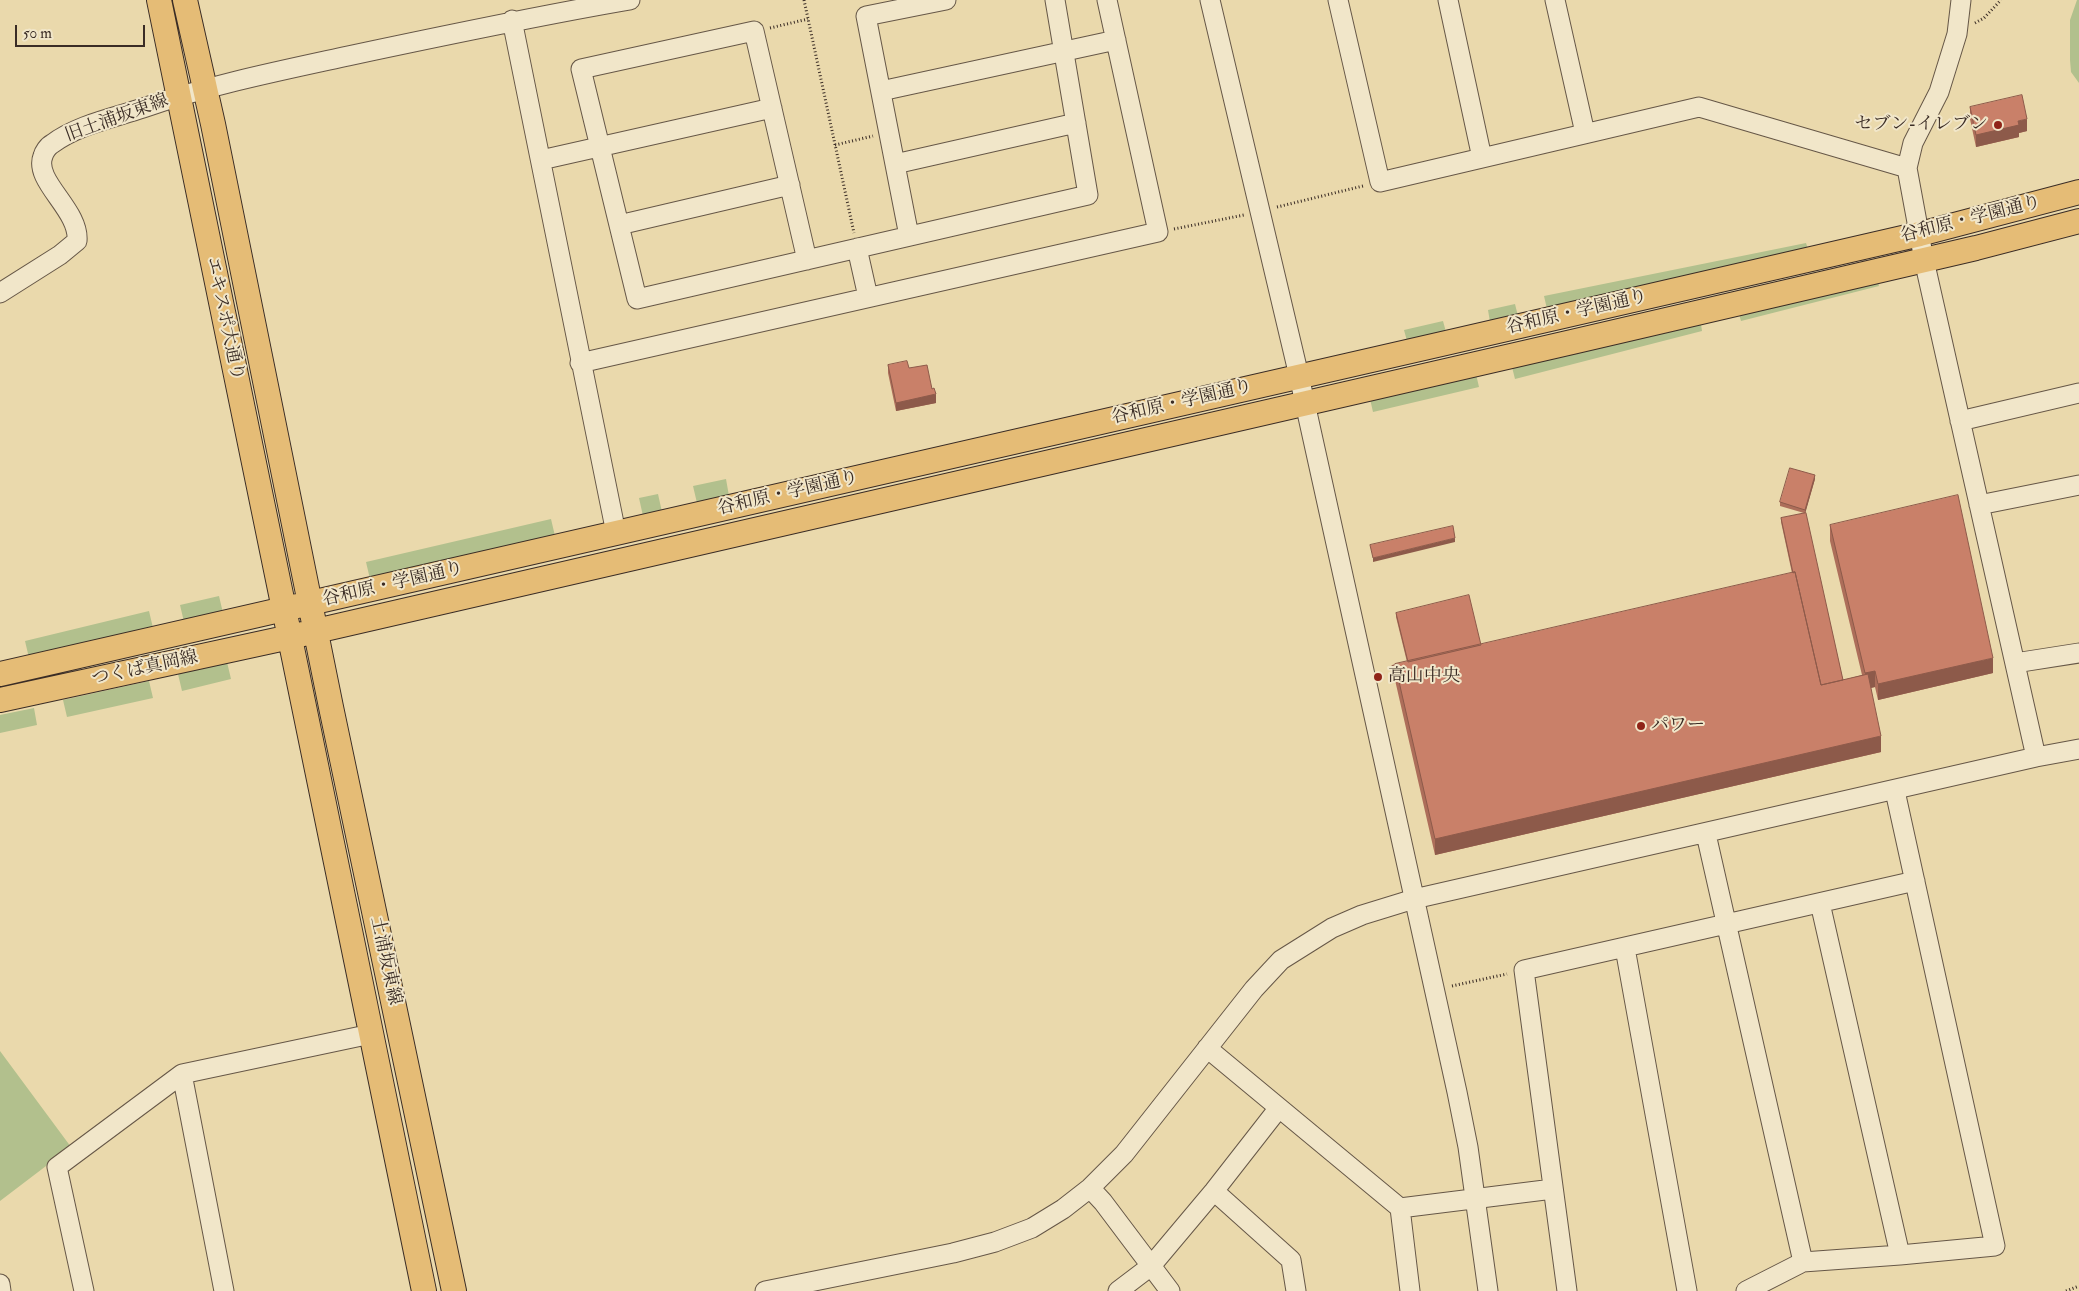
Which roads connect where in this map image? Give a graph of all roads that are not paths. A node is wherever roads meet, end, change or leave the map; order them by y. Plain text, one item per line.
1 (159, 0) edge
2 (185, 0) edge
3 (630, 0) edge
4 (946, 0) edge
5 (1055, 0) edge
6 (1107, 0) edge
7 (1210, 0) edge
8 (1338, 0) edge
9 (1448, 0) edge
10 (1555, 0) edge
11 (1961, 0) edge
12 (512, 20) junction
13 (1116, 40) junction
14 (1064, 50) junction
15 (205, 88) junction
16 (881, 91) junction
17 (179, 96) junction
18 (772, 108) junction
19 (1076, 123) junction
20 (1585, 133) junction
21 (600, 146) junction
22 (1482, 158) junction
23 (541, 160) junction
24 (895, 164) junction
25 (1907, 168) junction
26 (790, 186) junction
27 (2079, 192) edge
28 (2079, 221) edge
29 (619, 226) junction
30 (1920, 234) junction
31 (909, 236) junction
32 (857, 248) junction
33 (807, 260) junction
34 (1924, 260) junction
35 (0, 293) edge
36 (868, 298) junction
37 (580, 363) junction
38 (1299, 376) junction
39 (2079, 393) edge
40 (1305, 402) junction
41 (1960, 421) junction
42 (2079, 485) edge
43 (1979, 506) junction
44 (616, 533) junction
45 (310, 604) junction
46 (284, 610) junction
47 (316, 631) junction
48 (290, 637) junction
49 (2079, 653) edge
50 (2015, 663) junction
51 (0, 674) edge
52 (0, 700) edge
53 (2079, 749) edge
54 (2036, 757) junction
55 (1895, 791) junction
56 (1706, 834) junction
57 (1915, 882) junction
58 (1414, 899) junction
59 (1820, 903) junction
60 (1726, 925) junction
61 (1625, 948) junction
62 (371, 1034) junction
63 (1207, 1048) junction
64 (182, 1074) junction
65 (1278, 1109) junction
66 (1090, 1188) junction
67 (1553, 1189) junction
68 (1214, 1192) junction
69 (1475, 1198) junction
70 (1400, 1208) junction
71 (1900, 1255) junction
72 (1803, 1262) junction
73 (1151, 1266) junction
74 (844, 1283) edge
75 (0, 1284) edge
76 (1, 1291) edge
77 (84, 1291) edge
78 (224, 1291) edge
79 (424, 1291) edge
80 (454, 1291) edge
81 (765, 1291) edge
82 (1118, 1291) edge
83 (1170, 1291) edge
84 (1296, 1291) edge
85 (1410, 1291) edge
86 (1488, 1291) edge
87 (1567, 1291) edge
88 (1687, 1291) edge
89 (1746, 1291) edge

1 - 17 main road, エキスポ大通り
2 - 15 main road, エキスポ大通り
3 - 12 street, 旧土浦坂東線
4 - 16 street
5 - 14 street
6 - 13 street
7 - 38 street
8 - 22 street
9 - 22 street
10 - 20 street
11 - 25 street
12 - 15 street, 旧土浦坂東線
12 - 23 street
13 - 14 street
13 - 36 street
14 - 16 street
14 - 19 street
15 - 17 street, 旧土浦坂東線
15 - 45 main road, エキスポ大通り
16 - 24 street
17 - 35 street, 旧土浦坂東線
17 - 46 main road, エキスポ大通り
18 - 21 street
18 - 21 street
18 - 26 street
19 - 24 street
19 - 31 street
20 - 22 street
20 - 25 street
21 - 23 street
21 - 29 street
23 - 37 street
24 - 31 street
25 - 30 street
26 - 29 street
26 - 33 street
27 - 30 main road, 谷和原・学園通り
28 - 34 main road, 谷和原・学園通り
29 - 33 street
30 - 34 street
30 - 38 main road, 谷和原・学園通り
31 - 32 street
32 - 33 street
32 - 36 street
34 - 40 main road, 谷和原・学園通り
34 - 41 street
36 - 37 street
37 - 44 street
38 - 40 street
38 - 44 main road, 谷和原・学園通り
39 - 41 street
40 - 47 main road, 谷和原・学園通り
40 - 58 street
41 - 43 street
42 - 43 street
43 - 50 street
44 - 45 main road, 谷和原・学園通り
45 - 46 main road, 谷和原・学園通り
45 - 47 main road, エキスポ大通り
46 - 48 main road, エキスポ大通り
46 - 51 main road, つくば真岡線
47 - 48 main road, 谷和原・学園通り
47 - 80 main road, 土浦坂東線
48 - 52 main road, つくば真岡線
48 - 62 main road, 土浦坂東線
49 - 50 street
50 - 54 street
53 - 54 street
54 - 55 street
55 - 56 street
55 - 57 street
56 - 58 street
56 - 60 street
57 - 59 street
57 - 71 street
58 - 63 street
58 - 69 street
59 - 60 street
59 - 71 street
60 - 61 street
60 - 72 street
61 - 67 street
61 - 88 street
62 - 64 street
62 - 79 main road, 土浦坂東線
63 - 65 street
63 - 66 street
64 - 77 street
64 - 78 street
65 - 68 street
65 - 70 street
66 - 73 street
66 - 74 street
67 - 69 street
67 - 87 street
68 - 73 street
68 - 84 street
69 - 70 street
69 - 86 street
70 - 85 street
71 - 72 street
72 - 89 street
73 - 82 street
73 - 83 street
74 - 81 street
75 - 76 street

